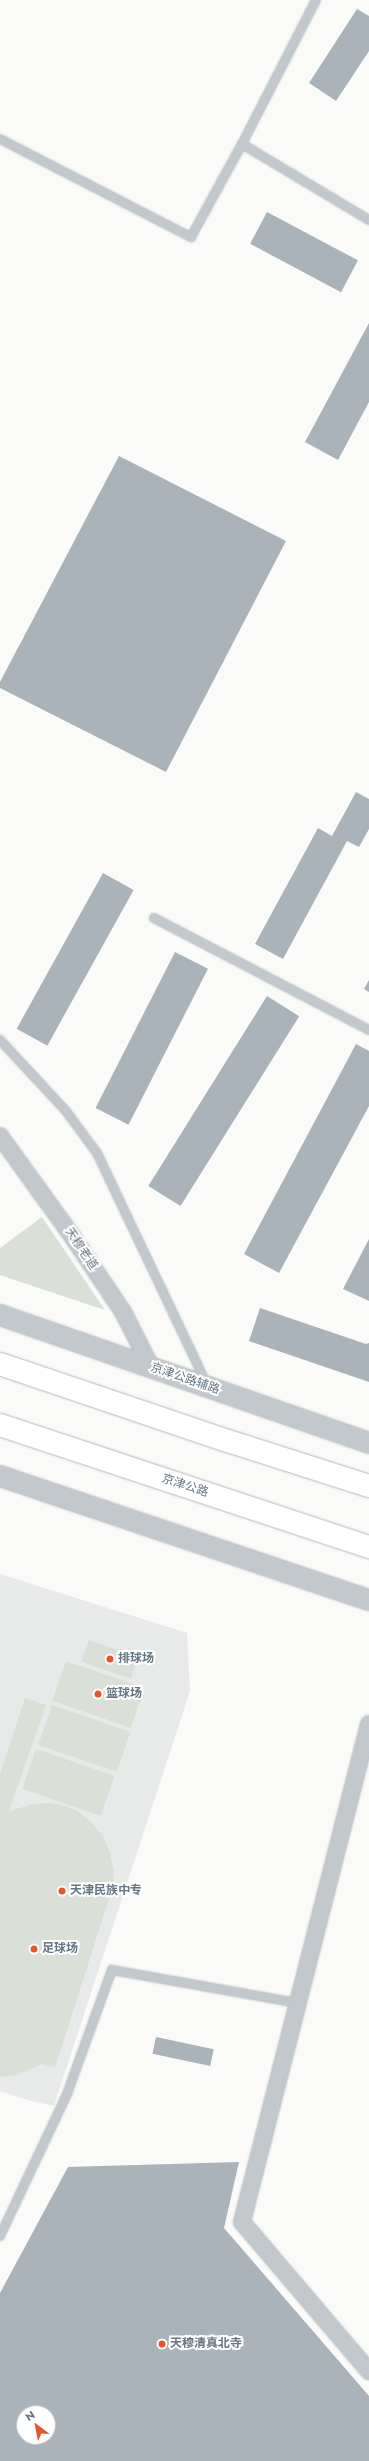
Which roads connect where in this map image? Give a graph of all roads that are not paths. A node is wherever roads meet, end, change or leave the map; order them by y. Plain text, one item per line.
1 (316, 0) edge
2 (0, 139) edge
3 (242, 144) junction
4 (369, 220) edge
5 (154, 918) dead end
6 (369, 1030) edge
7 (0, 1040) edge
8 (0, 1136) edge
9 (0, 1315) edge
10 (0, 1364) edge
11 (151, 1367) junction
12 (207, 1386) junction
13 (0, 1425) edge
14 (369, 1443) edge
15 (0, 1476) edge
16 (369, 1486) edge
17 (369, 1547) edge
18 (369, 1600) edge
19 (369, 1724) edge
20 (297, 2003) junction
21 (0, 2236) edge
22 (369, 2371) edge

1 - 3 lane
2 - 3 lane
3 - 4 lane
5 - 6 lane
7 - 12 lane
8 - 11 street, 天穆老道
9 - 11 street, 京津公路辅路
10 - 16 highway
11 - 12 street, 京津公路辅路
12 - 14 street, 京津公路辅路
13 - 17 highway, 京津公路
15 - 18 street
19 - 20 street
20 - 21 lane
20 - 22 street

